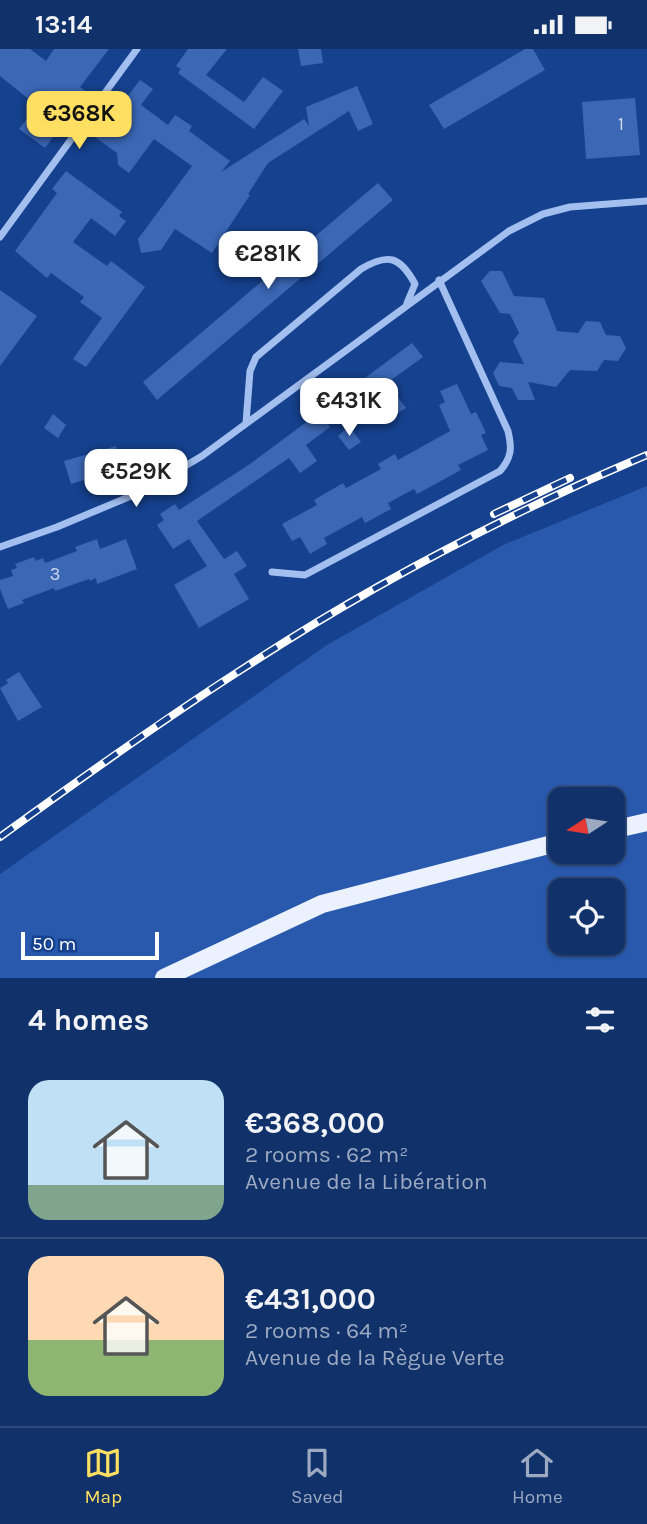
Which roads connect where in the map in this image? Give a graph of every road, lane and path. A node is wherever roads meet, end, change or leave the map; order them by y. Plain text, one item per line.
1 (137, 49) edge
2 (647, 201) edge
3 (0, 237) edge
4 (439, 280) junction
5 (405, 307) junction
6 (247, 422) junction
7 (0, 547) edge
8 (272, 572) dead end
9 (647, 822) edge
10 (625, 827) edge
11 (548, 845) edge
12 (163, 978) edge

1 - 3 street
2 - 4 street
4 - 5 street
4 - 8 street
5 - 6 street
5 - 6 street
6 - 7 street
9 - 10 main road
11 - 12 main road

